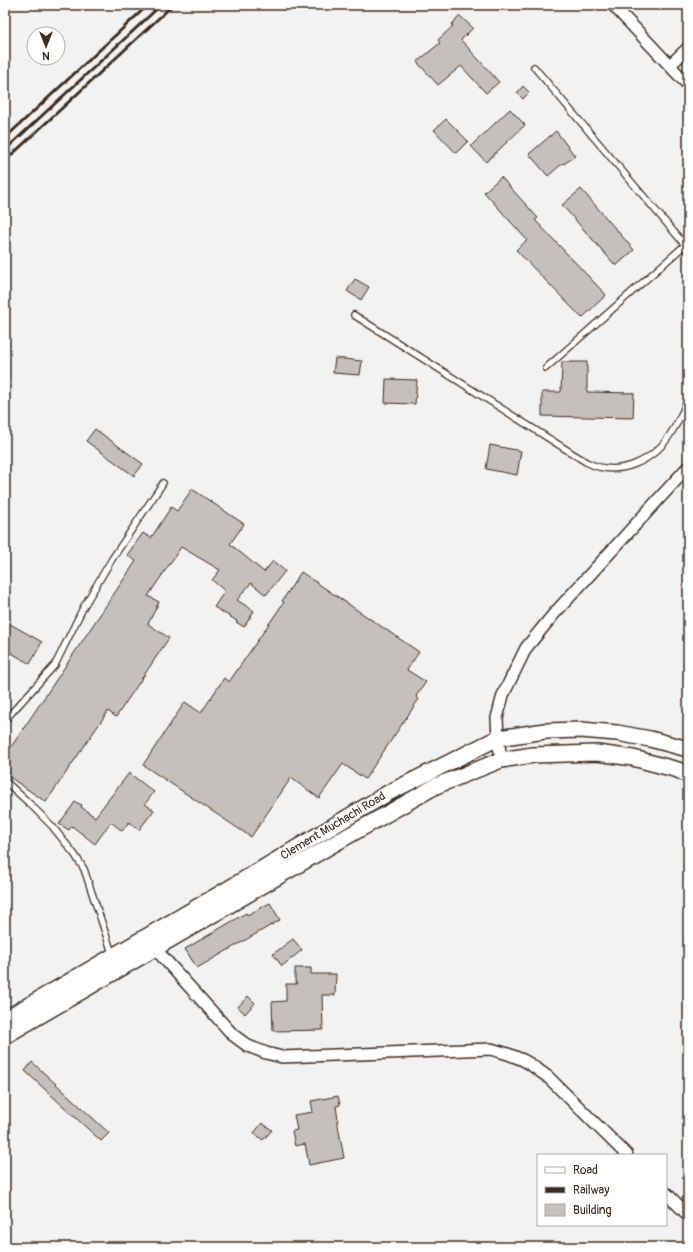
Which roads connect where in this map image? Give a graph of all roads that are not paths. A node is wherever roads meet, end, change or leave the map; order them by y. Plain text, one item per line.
1 (613, 5) edge
2 (688, 48) edge
3 (670, 65) junction
4 (534, 67) dead end
5 (688, 85) edge
6 (685, 245) junction
7 (688, 251) edge
8 (354, 314) dead end
9 (546, 368) dead end
10 (688, 400) edge
11 (688, 467) edge
12 (163, 483) dead end
13 (5, 720) edge
14 (498, 738) junction
15 (688, 749) edge
16 (501, 760) junction
17 (688, 775) edge
18 (5, 781) edge
19 (144, 937) junction
20 (156, 948) junction
21 (116, 962) junction
22 (5, 1019) edge
23 (6, 1032) edge
24 (626, 1154) edge
25 (667, 1194) edge
26 (688, 1215) edge

1 - 3 street
2 - 3 street
3 - 5 street
4 - 6 lane
6 - 7 lane
6 - 9 lane
8 - 10 lane
11 - 14 street
12 - 13 lane
14 - 15 main road, Clement Muchachi Road
14 - 16 street
14 - 19 main road, Clement Muchachi Road
16 - 17 main road, Clement Muchachi Road
16 - 20 main road, Clement Muchachi Road
18 - 21 lane
19 - 20 street
19 - 21 main road, Clement Muchachi Road
20 - 21 main road, Clement Muchachi Road
20 - 24 street
21 - 22 main road, Clement Muchachi Road
21 - 23 main road, Clement Muchachi Road
25 - 26 street

